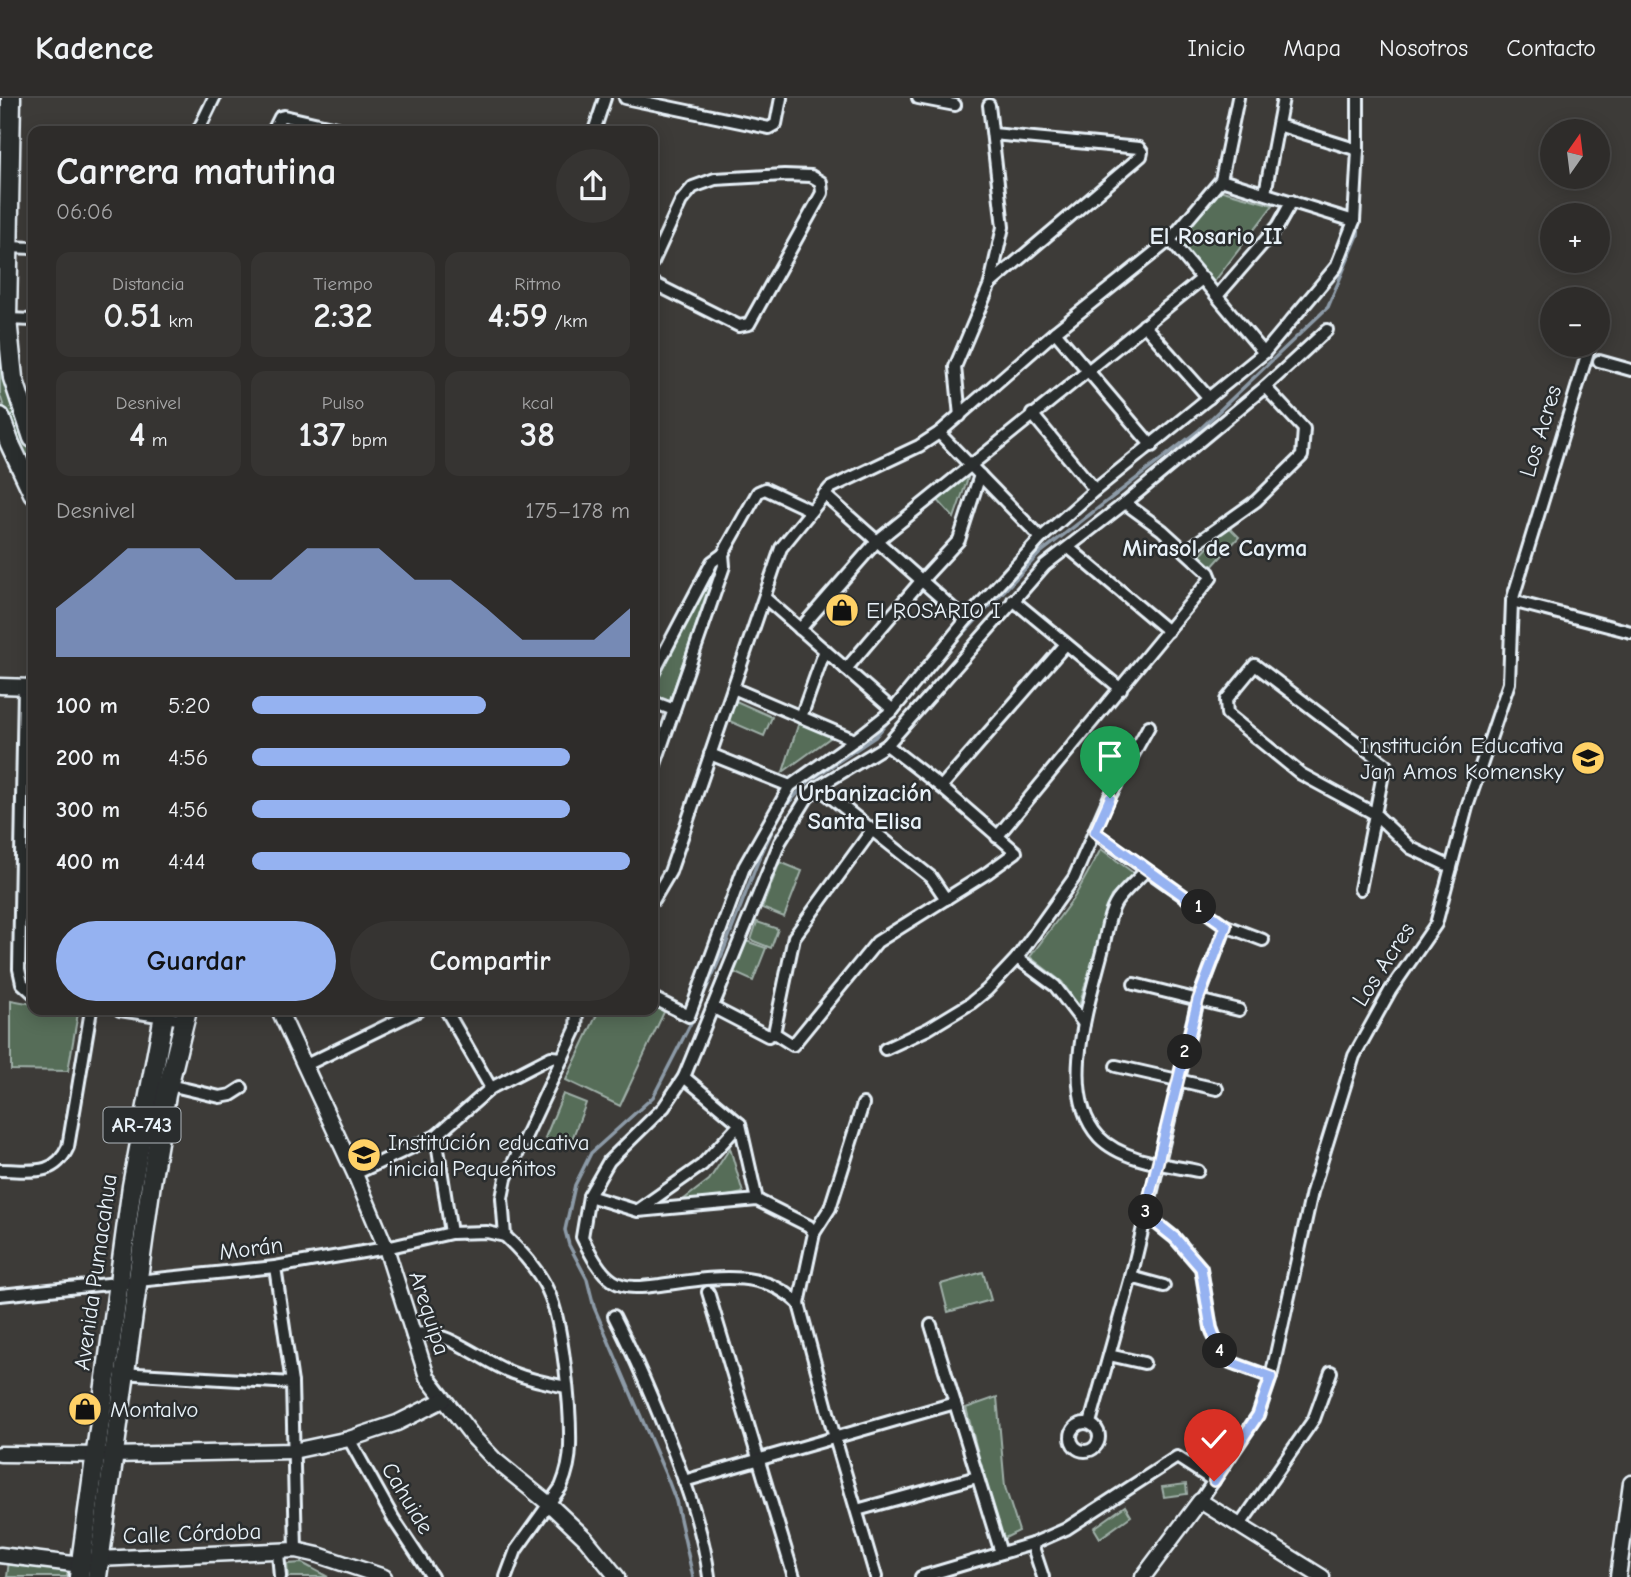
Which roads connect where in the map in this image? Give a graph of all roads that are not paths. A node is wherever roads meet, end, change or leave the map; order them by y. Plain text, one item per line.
1 (11, 98) edge
2 (214, 98) edge
3 (605, 98) edge
4 (625, 98) edge
5 (781, 98) edge
6 (1238, 98) edge
7 (1283, 98) edge
8 (1358, 98) edge
9 (924, 99) edge
10 (956, 105) dead end
11 (989, 105) dead end
12 (1278, 125) junction
13 (200, 126) edge
14 (276, 126) edge
15 (319, 126) edge
16 (596, 126) edge
17 (993, 134) junction
18 (1358, 150) junction
19 (1222, 180) junction
20 (1265, 193) junction
21 (1292, 201) junction
22 (1354, 221) junction
23 (1170, 240) junction
24 (9, 247) junction
25 (28, 248) edge
26 (658, 251) edge
27 (1203, 278) junction
28 (990, 284) junction
29 (658, 286) edge
30 (1218, 295) junction
31 (7, 319) junction
32 (28, 320) edge
33 (1144, 325) junction
34 (1327, 330) dead end
35 (1055, 332) junction
36 (1264, 353) junction
37 (1586, 357) edge
38 (1599, 361) dead end
39 (1087, 370) junction
40 (1631, 370) edge
41 (1265, 387) junction
42 (1209, 398) junction
43 (1032, 414) junction
44 (960, 415) junction
45 (0, 418) edge
46 (28, 423) edge
47 (939, 433) junction
48 (1152, 446) junction
49 (971, 466) junction
50 (980, 475) junction
51 (28, 482) edge
52 (1096, 490) junction
53 (824, 494) junction
54 (1125, 503) junction
55 (810, 510) junction
56 (1041, 538) junction
57 (877, 541) junction
58 (1069, 548) junction
59 (1186, 550) junction
60 (723, 554) junction
61 (921, 581) junction
62 (765, 598) junction
63 (1013, 600) junction
64 (1512, 601) junction
65 (966, 620) junction
66 (800, 629) junction
67 (1168, 631) junction
68 (1631, 632) edge
69 (1066, 644) junction
70 (825, 650) junction
71 (658, 665) edge
72 (846, 669) junction
73 (0, 686) edge
74 (28, 687) edge
75 (733, 688) junction
76 (1121, 689) junction
77 (658, 704) edge
78 (674, 710) junction
79 (892, 710) junction
80 (801, 717) junction
81 (1149, 726) dead end
82 (855, 740) junction
83 (887, 745) junction
84 (710, 754) junction
85 (658, 756) edge
86 (28, 758) edge
87 (790, 786) junction
88 (818, 787) junction
89 (941, 787) junction
90 (1375, 814) junction
91 (872, 830) junction
92 (1095, 832) junction
93 (997, 837) junction
94 (1451, 867) junction
95 (1146, 870) junction
96 (1360, 889) dead end
97 (658, 892) edge
98 (946, 899) junction
99 (20, 909) junction
100 (28, 910) edge
101 (1226, 926) junction
102 (1263, 940) dead end
103 (1017, 958) junction
104 (1134, 984) dead end
105 (28, 988) edge
106 (658, 1000) edge
107 (1198, 1000) junction
108 (712, 1007) junction
109 (1239, 1010) dead end
110 (90, 1015) edge
111 (164, 1015) edge
112 (185, 1015) edge
113 (281, 1015) edge
114 (409, 1015) edge
115 (449, 1015) edge
116 (577, 1015) edge
117 (1084, 1024) junction
118 (774, 1033) junction
119 (885, 1049) dead end
120 (563, 1058) junction
121 (304, 1066) junction
122 (1116, 1066) dead end
123 (684, 1077) junction
124 (1178, 1080) junction
125 (159, 1083) junction
126 (242, 1088) dead end
127 (491, 1088) junction
128 (1217, 1089) dead end
129 (863, 1104) dead end
130 (740, 1124) junction
131 (436, 1136) junction
132 (1157, 1163) junction
133 (0, 1170) edge
134 (1198, 1171) dead end
135 (355, 1174) junction
136 (589, 1196) junction
137 (757, 1200) junction
138 (638, 1211) junction
139 (1145, 1214) junction
140 (451, 1233) junction
141 (814, 1233) junction
142 (505, 1236) junction
143 (386, 1248) junction
144 (275, 1267) junction
145 (1131, 1277) junction
146 (138, 1282) junction
147 (119, 1283) junction
148 (1164, 1286) dead end
149 (708, 1292) dead end
150 (0, 1296) edge
151 (799, 1304) junction
152 (614, 1316) dead end
153 (931, 1325) dead end
154 (412, 1335) junction
155 (1109, 1355) junction
156 (1144, 1363) dead end
157 (1331, 1371) dead end
158 (106, 1372) junction
159 (124, 1374) junction
160 (1271, 1377) junction
161 (292, 1382) junction
162 (566, 1387) junction
163 (443, 1400) junction
164 (955, 1403) junction
165 (1090, 1423) dead end
166 (835, 1437) junction
167 (349, 1439) junction
168 (293, 1451) junction
169 (0, 1454) edge
170 (103, 1455) junction
171 (759, 1460) junction
172 (977, 1477) junction
173 (684, 1480) junction
174 (1214, 1481) junction
175 (1631, 1483) edge
176 (1200, 1501) junction
177 (549, 1504) junction
178 (857, 1510) junction
179 (1240, 1525) junction
180 (1032, 1544) junction
181 (296, 1550) junction
182 (278, 1552) junction
183 (1001, 1553) junction
184 (0, 1555) edge
185 (1626, 1562) edge
186 (98, 1568) edge
187 (80, 1571) edge
188 (960, 1571) edge
189 (280, 1577) edge
190 (384, 1577) edge
191 (432, 1577) edge
192 (506, 1577) edge
193 (617, 1577) edge
194 (709, 1577) edge
195 (794, 1577) edge
196 (876, 1577) edge
197 (921, 1577) edge
198 (1043, 1577) edge
199 (1143, 1577) edge
200 (1322, 1577) edge
201 (1618, 1577) edge

1 - 24 main road
2 - 13 street
3 - 16 street
4 - 5 street
6 - 19 street
7 - 12 street
8 - 18 street
9 - 10 street
11 - 17 street
12 - 18 street
12 - 20 street
14 - 15 street
17 - 28 street
17 - 28 street
18 - 22 street
19 - 20 street
19 - 23 street
20 - 21 street
21 - 22 street
21 - 30 street
22 - 36 street
23 - 27 street
23 - 35 street
24 - 25 street
24 - 31 main road
26 - 29 street
27 - 30 street
27 - 33 street
28 - 44 street
30 - 36 street
31 - 32 street
31 - 46 main road
33 - 39 street
33 - 42 street
34 - 41 street
35 - 39 street
35 - 44 street
36 - 42 street
37 - 64 street, Los Acres
38 - 40 street
39 - 43 street
39 - 48 street
41 - 54 street
41 - 59 street
42 - 48 street
43 - 49 street
43 - 52 street
44 - 47 street
45 - 51 main road
47 - 49 street
47 - 53 street
48 - 52 street
49 - 50 street
49 - 57 street
50 - 56 street
50 - 61 street
52 - 56 street
53 - 55 street
53 - 57 street
54 - 58 street
54 - 59 street
55 - 60 street
55 - 62 street
56 - 65 street
57 - 61 street
57 - 66 street
58 - 63 street
58 - 67 street
59 - 67 street
60 - 71 street
60 - 78 street
61 - 65 street
61 - 72 street
62 - 66 street
62 - 75 street
63 - 69 street
63 - 83 street
64 - 68 street
64 - 94 street, Los Acres
65 - 79 street
66 - 70 street
67 - 76 street
69 - 76 street
69 - 89 street
70 - 72 street
70 - 80 street
72 - 79 street
73 - 74 street
75 - 80 street
75 - 84 street
76 - 93 street
77 - 78 street
78 - 85 street
79 - 82 street
80 - 82 street
81 - 92 street
82 - 87 street
83 - 88 street
83 - 89 street
84 - 87 street
84 - 97 street
86 - 99 street
87 - 106 street
88 - 91 street
88 - 108 street
89 - 93 street
90 - 90 street
90 - 94 street
90 - 96 street
91 - 98 street
91 - 118 street
92 - 95 street
92 - 103 street
93 - 98 street
94 - 160 street, Los Acres
95 - 101 street
95 - 117 street
98 - 118 street
99 - 100 street
99 - 105 street
101 - 102 street
101 - 107 street
103 - 117 street
103 - 119 street
104 - 107 street
107 - 109 street
107 - 124 street
108 - 118 street
108 - 123 street
110 - 133 street
111 - 125 main road, Avenida Pumacahua / AR-743
112 - 125 main road, Avenida Pumacahua / AR-743
113 - 121 street, Arequipa
114 - 121 street
115 - 127 street
116 - 120 street
117 - 132 street
120 - 127 street
120 - 142 street
121 - 135 street, Arequipa
122 - 124 street
123 - 130 street
123 - 136 street
124 - 128 street
124 - 132 street
125 - 126 street
125 - 146 main road, Avenida Pumacahua / AR-743
125 - 147 main road, Avenida Pumacahua / AR-743
127 - 131 street
129 - 141 street
130 - 137 street
130 - 138 street
131 - 135 street
131 - 140 street
132 - 134 street
132 - 139 street
135 - 143 street, Arequipa
136 - 138 street
136 - 151 street
137 - 138 street
137 - 141 street
139 - 145 street
139 - 160 street
140 - 142 street, Morán
140 - 143 street, Morán
141 - 151 street
142 - 162 street
143 - 144 street, Morán
143 - 154 street, Arequipa
144 - 146 street, Morán
144 - 161 street
145 - 148 street
145 - 155 street
146 - 147 street, Morán
146 - 159 main road, Avenida Pumacahua / AR-743
147 - 150 street, Morán
147 - 158 main road, Avenida Pumacahua / AR-743
149 - 171 street
151 - 166 street
152 - 173 street
153 - 164 street
154 - 162 street
154 - 163 street, Arequipa
155 - 156 street
155 - 165 street
157 - 179 street
158 - 159 street
158 - 170 main road, Avenida Pumacahua / AR-743
159 - 161 street
159 - 170 main road, Avenida Pumacahua / AR-743
160 - 174 street, Los Acres
161 - 168 street
162 - 177 street
163 - 167 street
163 - 177 street, Arequipa
164 - 166 street
164 - 172 street
166 - 171 street
166 - 178 street
167 - 168 street
167 - 191 street, Cahuide
168 - 170 street
168 - 181 street
169 - 170 street
170 - 186 main road, Avenida Pumacahua / AR-743
170 - 187 main road, Avenida Pumacahua / AR-743
171 - 173 street
171 - 195 street
172 - 178 street
172 - 183 street
173 - 194 street
174 - 176 street, Los Acres
174 - 180 street
175 - 185 street
176 - 179 street
176 - 199 street, Los Acres
177 - 192 street
177 - 193 street, Arequipa
178 - 196 street
179 - 200 street
180 - 183 street
180 - 198 street
181 - 182 street, Calle Córdoba
181 - 190 street, Calle Córdoba
182 - 186 street, Calle Córdoba
182 - 189 street
183 - 188 street
184 - 187 street, Calle Córdoba
185 - 201 street
186 - 187 street, Calle Córdoba
188 - 197 street

